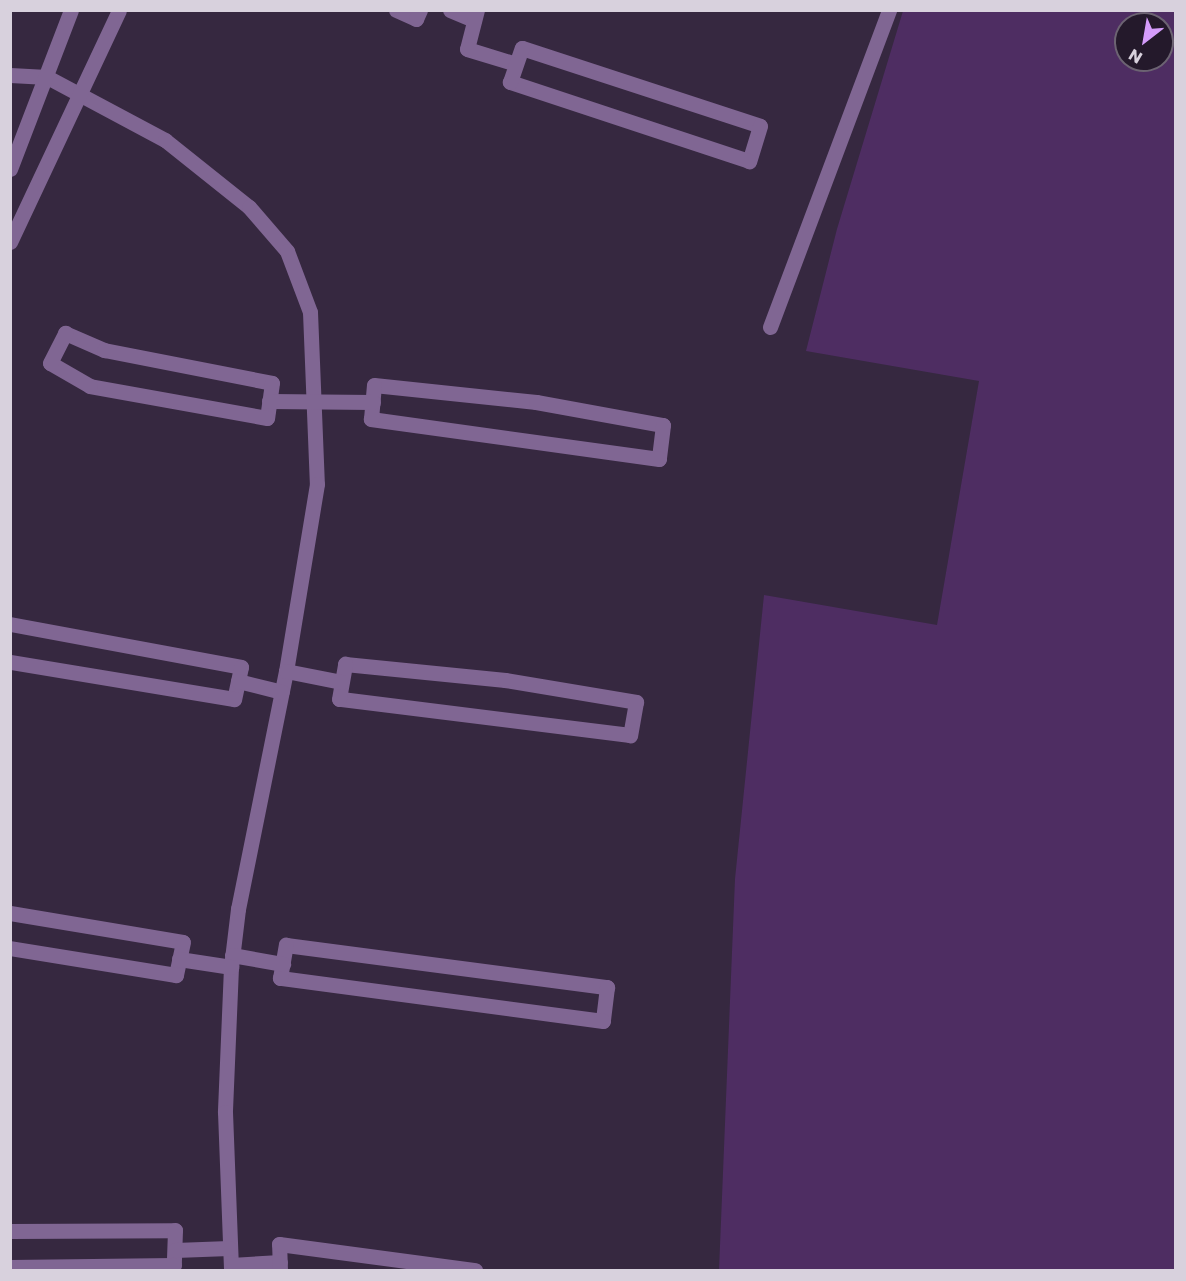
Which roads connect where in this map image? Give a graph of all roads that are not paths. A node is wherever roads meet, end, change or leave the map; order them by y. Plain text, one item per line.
1 (71, 10) edge
2 (119, 10) edge
3 (396, 10) edge
4 (420, 10) edge
5 (450, 10) edge
6 (889, 10) edge
7 (476, 15) edge
8 (516, 64) junction
9 (10, 75) edge
10 (46, 77) junction
11 (82, 95) junction
12 (10, 169) edge
13 (10, 242) edge
14 (770, 327) dead end
15 (269, 401) junction
16 (315, 402) junction
17 (373, 402) junction
18 (10, 624) edge
19 (10, 662) edge
20 (286, 672) junction
21 (238, 681) junction
22 (341, 682) junction
23 (282, 692) junction
24 (10, 913) edge
25 (10, 948) edge
26 (179, 959) junction
27 (232, 961) junction
28 (283, 964) junction
29 (10, 1231) edge
30 (229, 1248) junction
31 (175, 1250) junction
32 (10, 1267) edge
33 (280, 1267) edge
34 (231, 1268) edge
35 (475, 1270) edge

1 - 10 street
2 - 11 street
3 - 4 street
5 - 7 street
6 - 14 street
7 - 8 street
8 - 8 street
9 - 10 street
10 - 11 street
10 - 12 street
11 - 13 street
11 - 16 street
15 - 15 street
15 - 16 street
16 - 17 street
16 - 20 street
17 - 17 street
18 - 21 street
19 - 21 street
20 - 22 street
20 - 23 street
21 - 23 street
22 - 22 street
23 - 27 street
24 - 26 street
25 - 26 street
26 - 27 street
27 - 28 street
27 - 30 street
28 - 28 street
29 - 31 street
30 - 31 street
30 - 34 street
31 - 32 street
33 - 34 street
33 - 35 street

